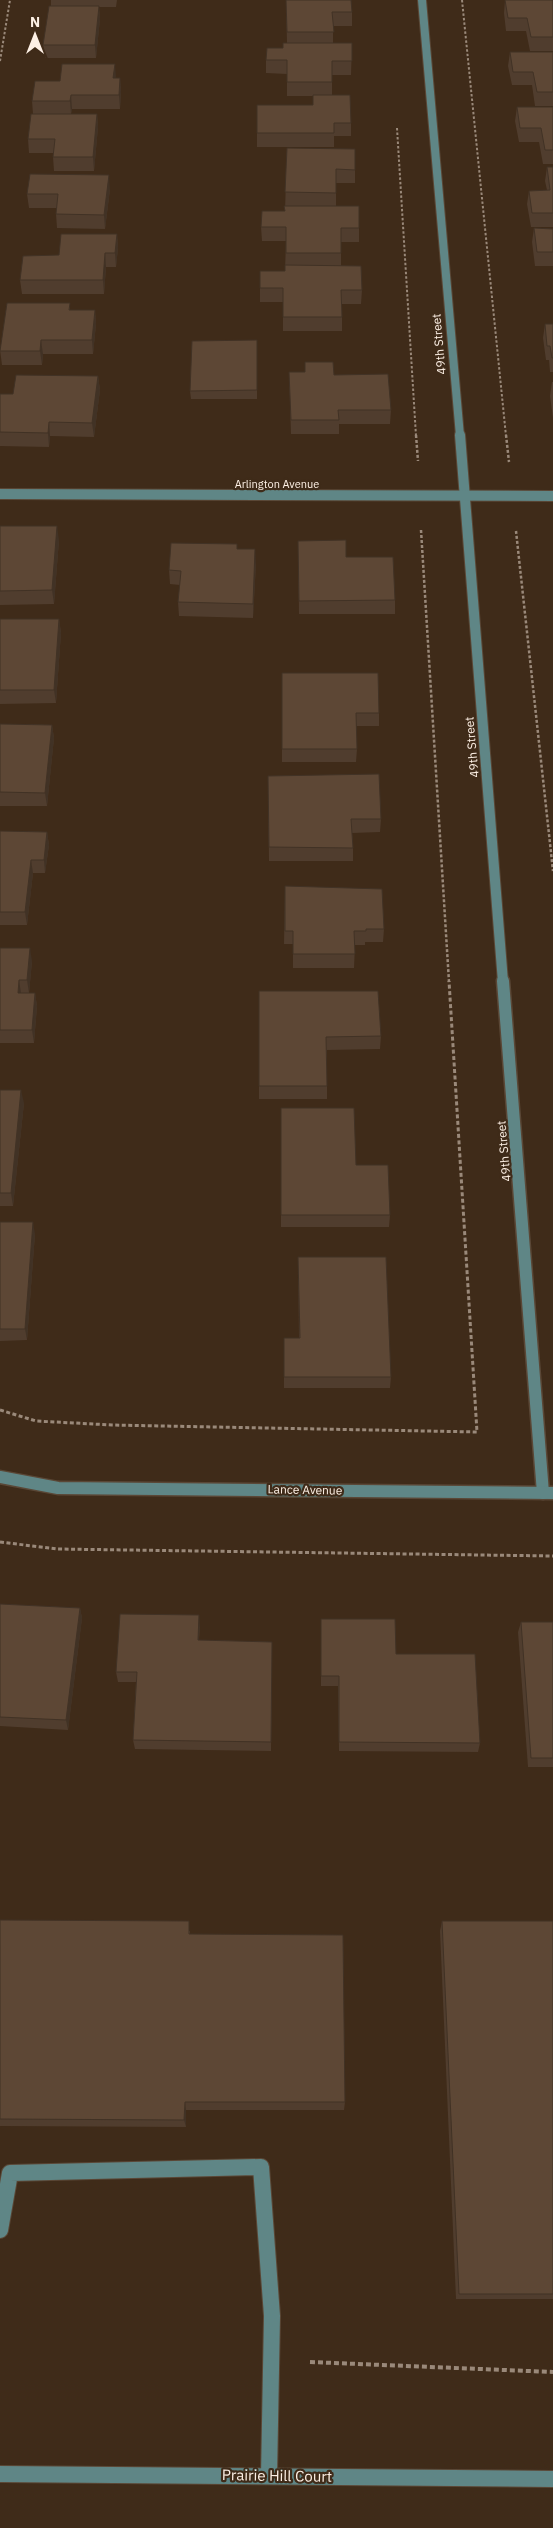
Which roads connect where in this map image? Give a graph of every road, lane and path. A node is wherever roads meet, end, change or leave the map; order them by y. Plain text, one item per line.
1 (10, 0) edge
2 (422, 0) edge
3 (462, 0) edge
4 (0, 61) edge
5 (396, 119) dead end
6 (418, 466) dead end
7 (510, 467) dead end
8 (0, 494) edge
9 (465, 496) junction
10 (553, 496) edge
11 (421, 522) dead end
12 (515, 523) dead end
13 (553, 871) edge
14 (0, 1410) edge
15 (0, 1477) edge
16 (548, 1493) edge
17 (0, 1542) edge
18 (553, 1556) edge
19 (0, 2230) edge
20 (310, 2354) dead end
21 (553, 2372) edge
22 (0, 2474) edge
23 (269, 2476) junction
24 (553, 2479) edge

1 - 4 path
2 - 9 street, 49th Street
3 - 7 path
5 - 6 path
8 - 9 street, Arlington Avenue
9 - 10 street, Arlington Avenue
9 - 16 street, 49th Street
11 - 14 path
12 - 13 path
15 - 16 street, Lance Avenue
17 - 18 path
19 - 23 street
20 - 21 path
22 - 23 street, Prairie Hill Court
23 - 24 street, Prairie Hill Court

